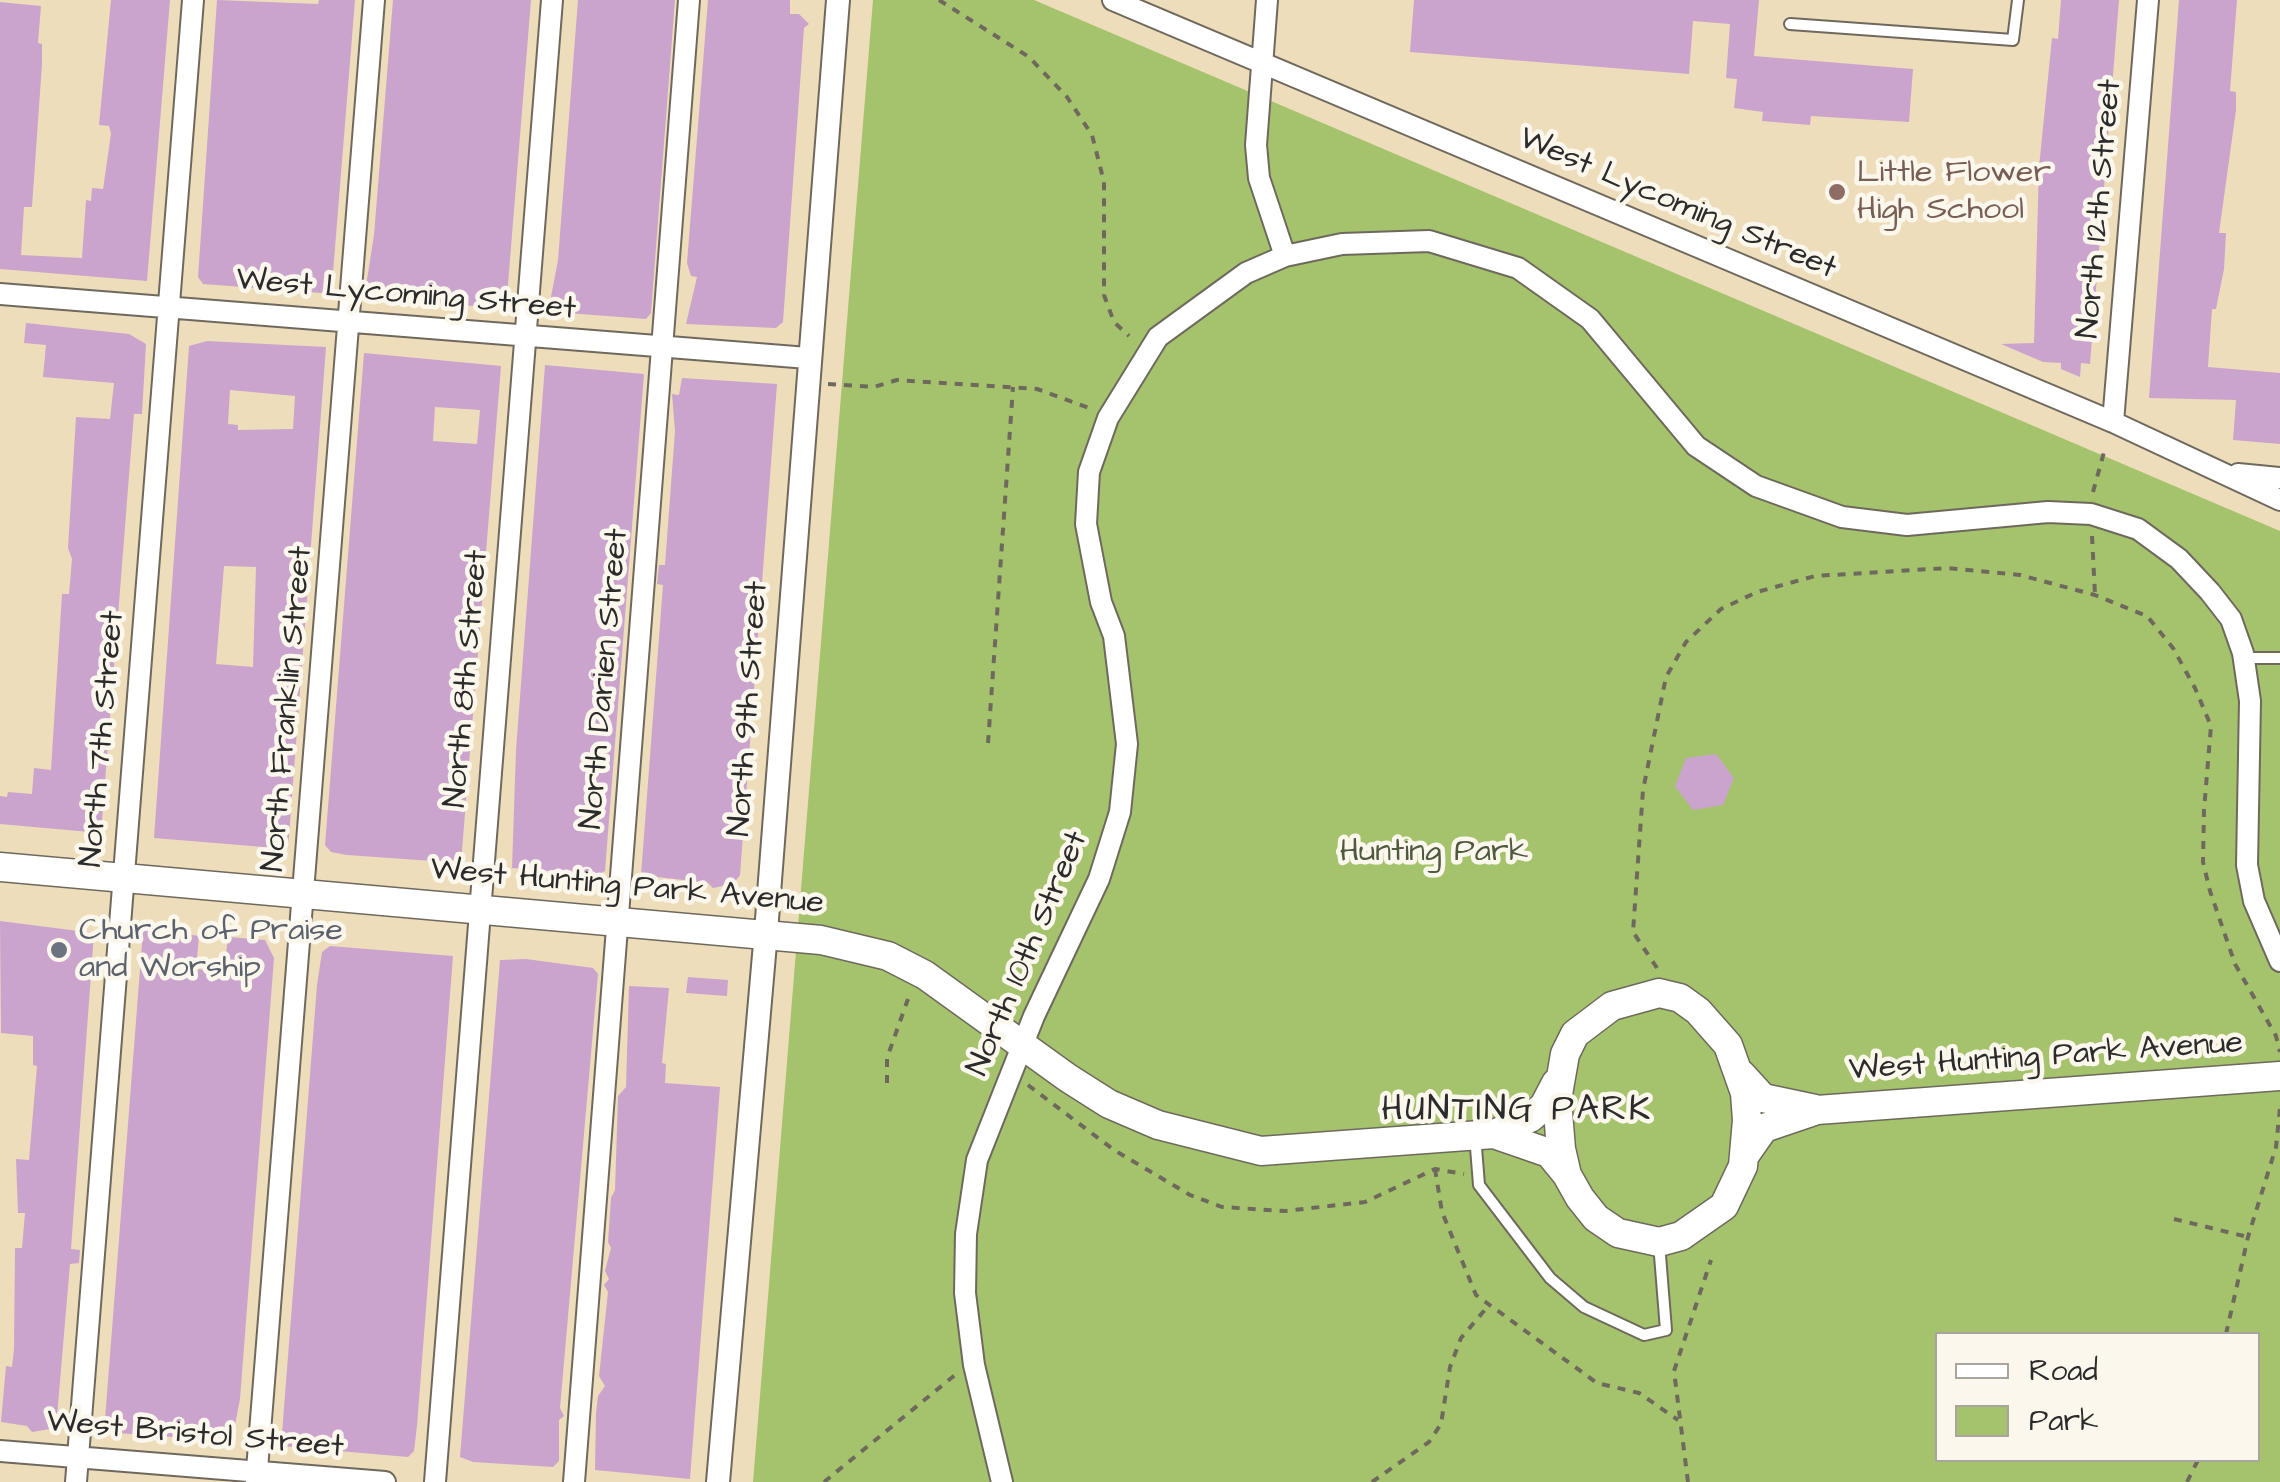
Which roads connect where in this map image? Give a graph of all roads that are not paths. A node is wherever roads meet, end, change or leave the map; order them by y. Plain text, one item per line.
1 (194, 0) edge
2 (374, 0) edge
3 (552, 0) edge
4 (689, 0) edge
5 (1113, 0) edge
6 (1267, 0) edge
7 (2018, 0) edge
8 (2148, 0) edge
9 (840, 3) edge
10 (1790, 24) dead end
11 (1262, 60) junction
12 (1285, 256) junction
13 (0, 294) edge
14 (169, 308) junction
15 (350, 322) junction
16 (525, 336) junction
17 (662, 347) junction
18 (808, 358) junction
19 (2113, 422) junction
20 (2216, 470) junction
21 (2280, 478) edge
22 (2280, 500) edge
23 (2244, 658) junction
24 (2280, 658) edge
25 (0, 867) edge
26 (124, 878) junction
27 (304, 894) junction
28 (480, 908) junction
29 (619, 919) junction
30 (766, 932) junction
31 (2280, 961) edge
32 (1022, 1044) junction
33 (1739, 1071) junction
34 (2280, 1076) edge
35 (1559, 1077) junction
36 (1817, 1110) junction
37 (1485, 1135) junction
38 (1745, 1156) junction
39 (1567, 1175) junction
40 (1659, 1242) junction
41 (0, 1450) edge
42 (78, 1457) junction
43 (256, 1477) edge
44 (76, 1482) edge
45 (385, 1482) edge
46 (435, 1482) edge
47 (574, 1482) edge
48 (718, 1482) edge
49 (1002, 1482) edge

1 - 14 street, North 7th Street
2 - 15 street, North Franklin Street
3 - 16 street, North 8th Street
4 - 17 street, North Darien Street
5 - 11 street, West Lycoming Street
6 - 11 street
7 - 10 lane
8 - 19 street, North 12th Street
9 - 18 street, North 9th Street
11 - 12 street
11 - 19 street, West Lycoming Street
12 - 23 street, North 10th Street
12 - 32 street, North 10th Street
13 - 14 street, West Lycoming Street
14 - 15 street, West Lycoming Street
14 - 26 street, North 7th Street
15 - 16 street, West Lycoming Street
15 - 27 street, North Franklin Street
16 - 17 street, West Lycoming Street
16 - 28 street, North 8th Street
17 - 18 street, West Lycoming Street
17 - 29 street, North Darien Street
18 - 30 street, North 9th Street
19 - 20 street, West Lycoming Street
20 - 21 street, West Lycoming Street
20 - 22 street, West Lycoming Street
23 - 24 lane
23 - 31 street, North 10th Street
25 - 26 main road, West Hunting Park Avenue
26 - 27 main road, West Hunting Park Avenue
26 - 42 street, North 7th Street
27 - 28 main road, West Hunting Park Avenue
27 - 43 street, North Franklin Street
28 - 29 main road, West Hunting Park Avenue
28 - 46 street, North 8th Street
29 - 30 main road, West Hunting Park Avenue
29 - 47 street, North Darien Street
30 - 32 main road, West Hunting Park Avenue
30 - 48 street, North 9th Street
32 - 37 main road, West Hunting Park Avenue
32 - 49 street, North 10th Street
33 - 35 main road, West Hunting Park Avenue
33 - 36 main road, West Hunting Park Avenue
33 - 38 main road, West Hunting Park Avenue
34 - 36 main road, West Hunting Park Avenue
35 - 37 main road, West Hunting Park Avenue
35 - 39 main road, West Hunting Park Avenue
36 - 38 main road, West Hunting Park Avenue
37 - 39 main road, West Hunting Park Avenue
37 - 40 lane
38 - 40 main road, West Hunting Park Avenue
39 - 40 main road, West Hunting Park Avenue
41 - 42 street, West Bristol Street
42 - 43 street, West Bristol Street
42 - 44 street, North 7th Street
43 - 45 street, West Bristol Street

